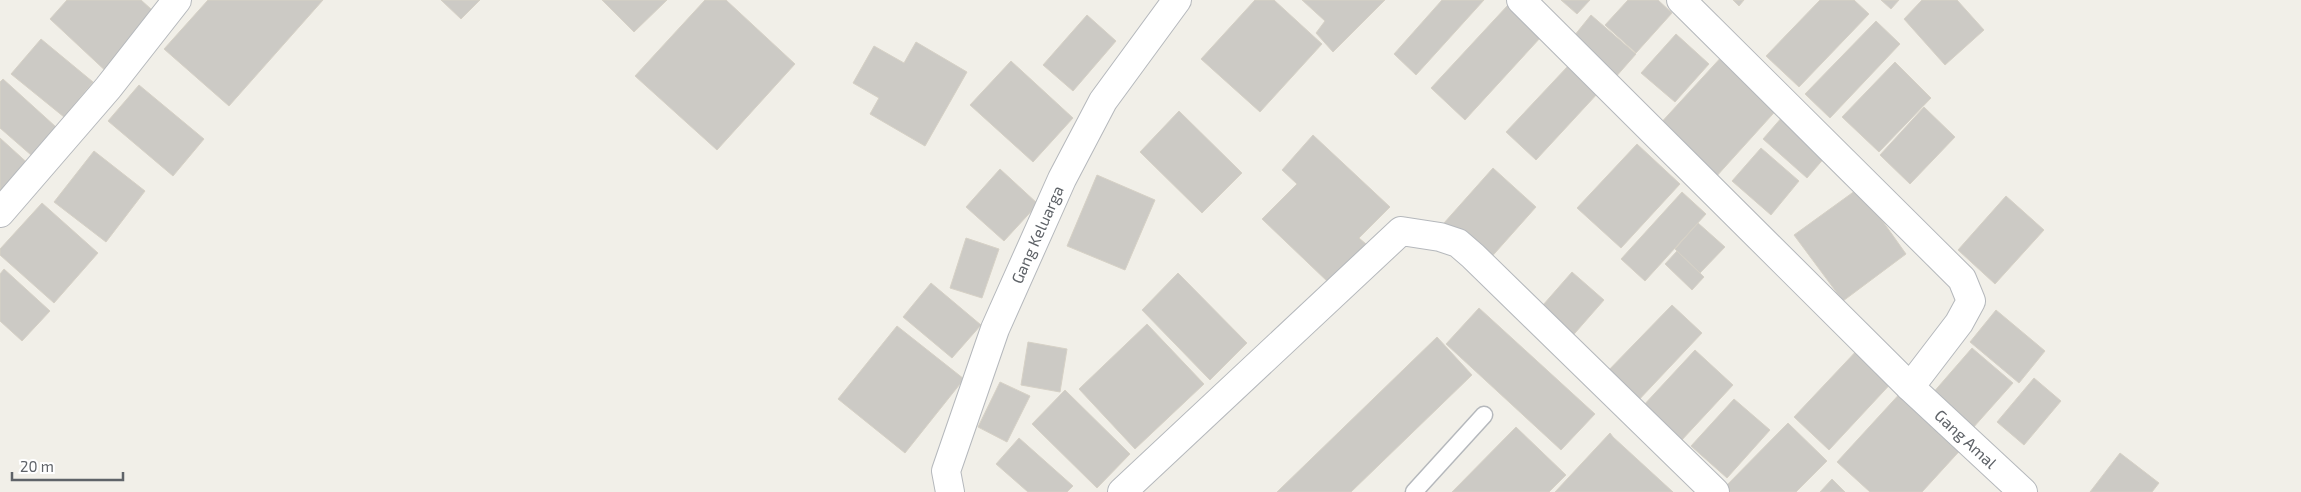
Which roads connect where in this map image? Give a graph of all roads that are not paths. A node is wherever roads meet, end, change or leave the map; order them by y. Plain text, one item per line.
1 (177, 0) edge
2 (1177, 0) edge
3 (1521, 0) edge
4 (1681, 0) edge
5 (0, 213) edge
6 (1910, 386) junction
7 (1484, 415) dead end
8 (1707, 489) edge
9 (950, 492) edge
10 (1122, 492) edge
11 (1414, 492) edge
12 (2023, 492) edge

1 - 5 street
2 - 9 street, Gang Keluarga
3 - 6 street, Gang Amal
4 - 6 street
6 - 12 street, Gang Amal
7 - 11 lane
8 - 10 street

